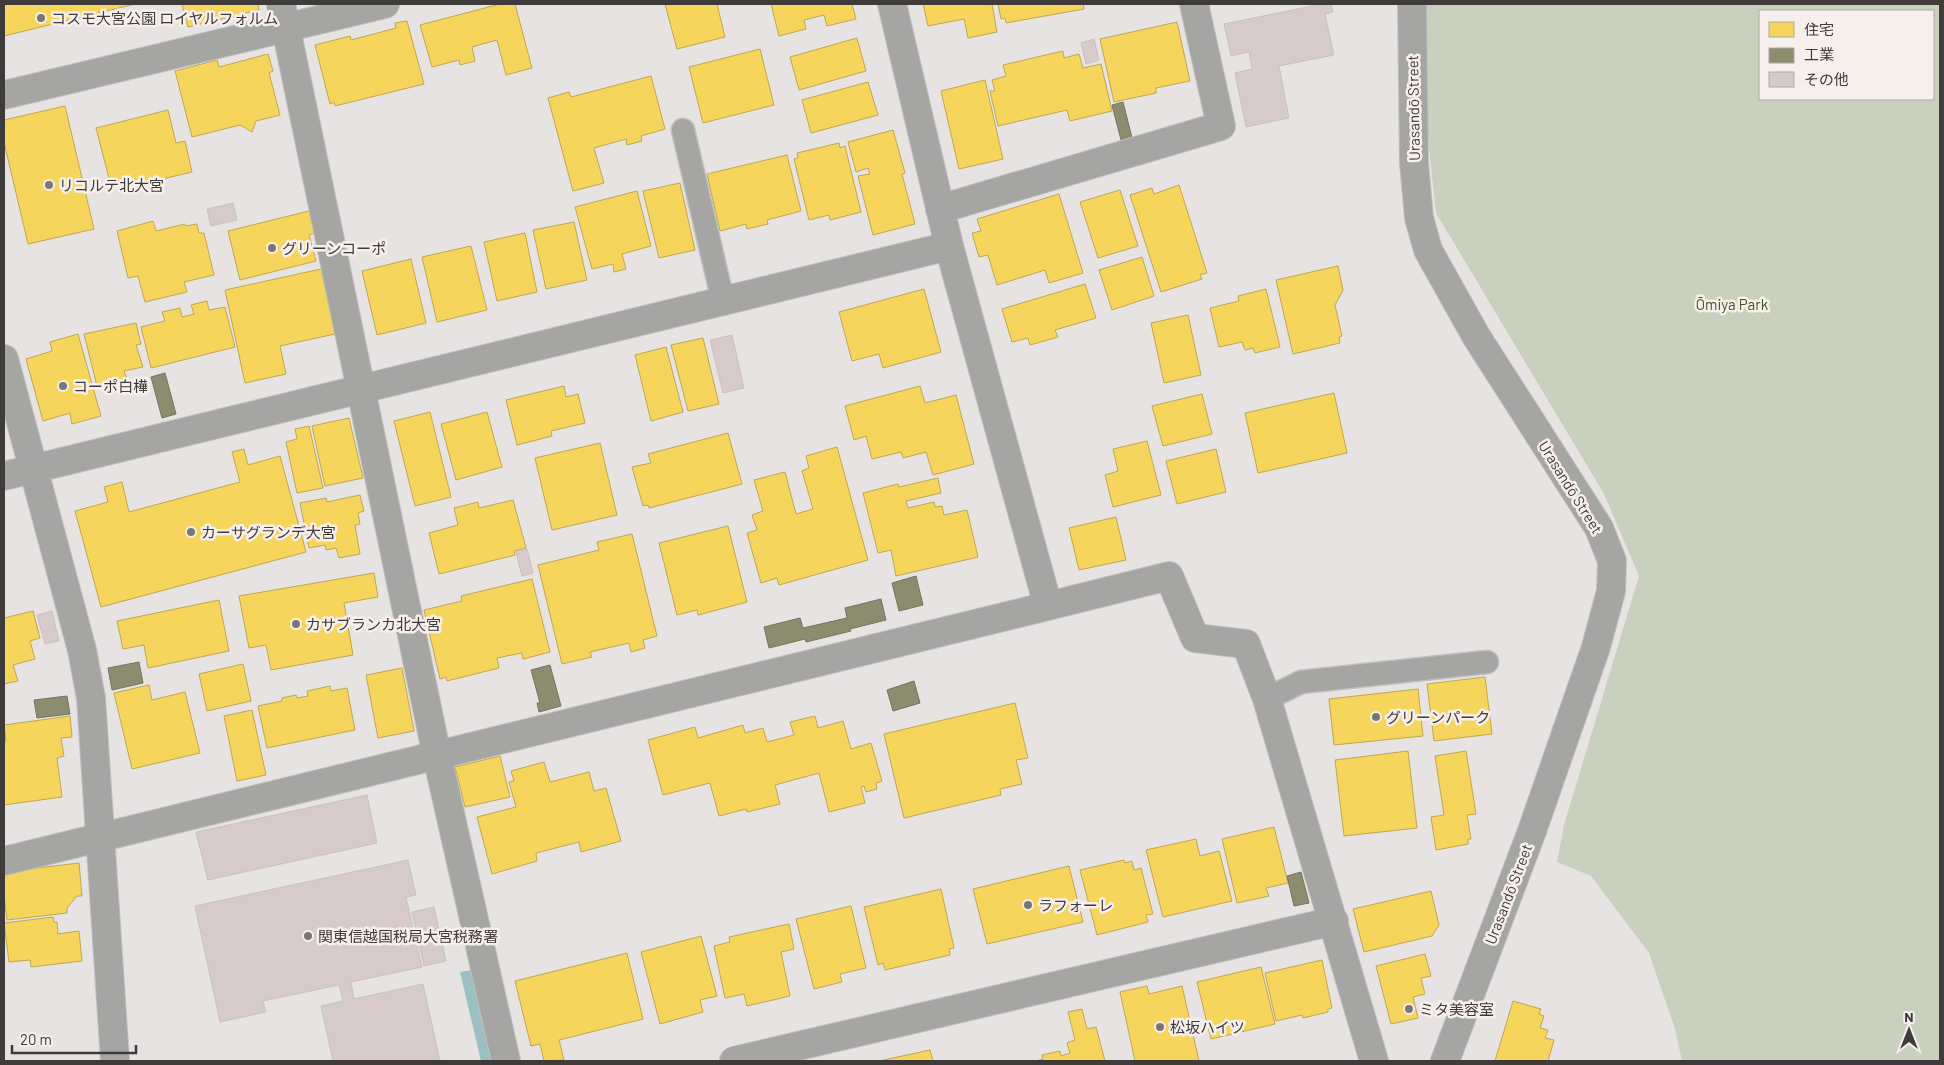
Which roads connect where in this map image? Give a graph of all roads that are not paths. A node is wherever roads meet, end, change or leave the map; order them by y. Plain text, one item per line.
1 (385, 4) edge
2 (892, 4) edge
3 (1194, 4) edge
4 (1412, 4) edge
5 (283, 16) edge
6 (4, 95) edge
7 (682, 130) dead end
8 (940, 209) junction
9 (949, 246) junction
10 (723, 301) junction
11 (4, 359) edge
12 (362, 388) junction
13 (33, 469) junction
14 (4, 476) edge
15 (1048, 606) junction
16 (1487, 662) dead end
17 (1268, 698) junction
18 (438, 756) junction
19 (102, 838) junction
20 (4, 861) edge
21 (1334, 921) junction
22 (115, 1061) edge
23 (506, 1061) edge
24 (734, 1061) edge
25 (1374, 1061) edge
26 (1445, 1061) edge

1 - 5 street
2 - 8 street
3 - 8 street
4 - 26 street, Urasandō Street
5 - 6 street
5 - 12 street
7 - 10 lane
8 - 9 street
9 - 10 street
9 - 15 street
10 - 12 street
11 - 13 street
12 - 13 street
12 - 18 street
13 - 14 street
13 - 19 street
15 - 17 street
15 - 18 street
16 - 17 lane
17 - 21 street
18 - 19 street
18 - 23 street
19 - 20 street
19 - 22 street
21 - 24 street
21 - 25 street

